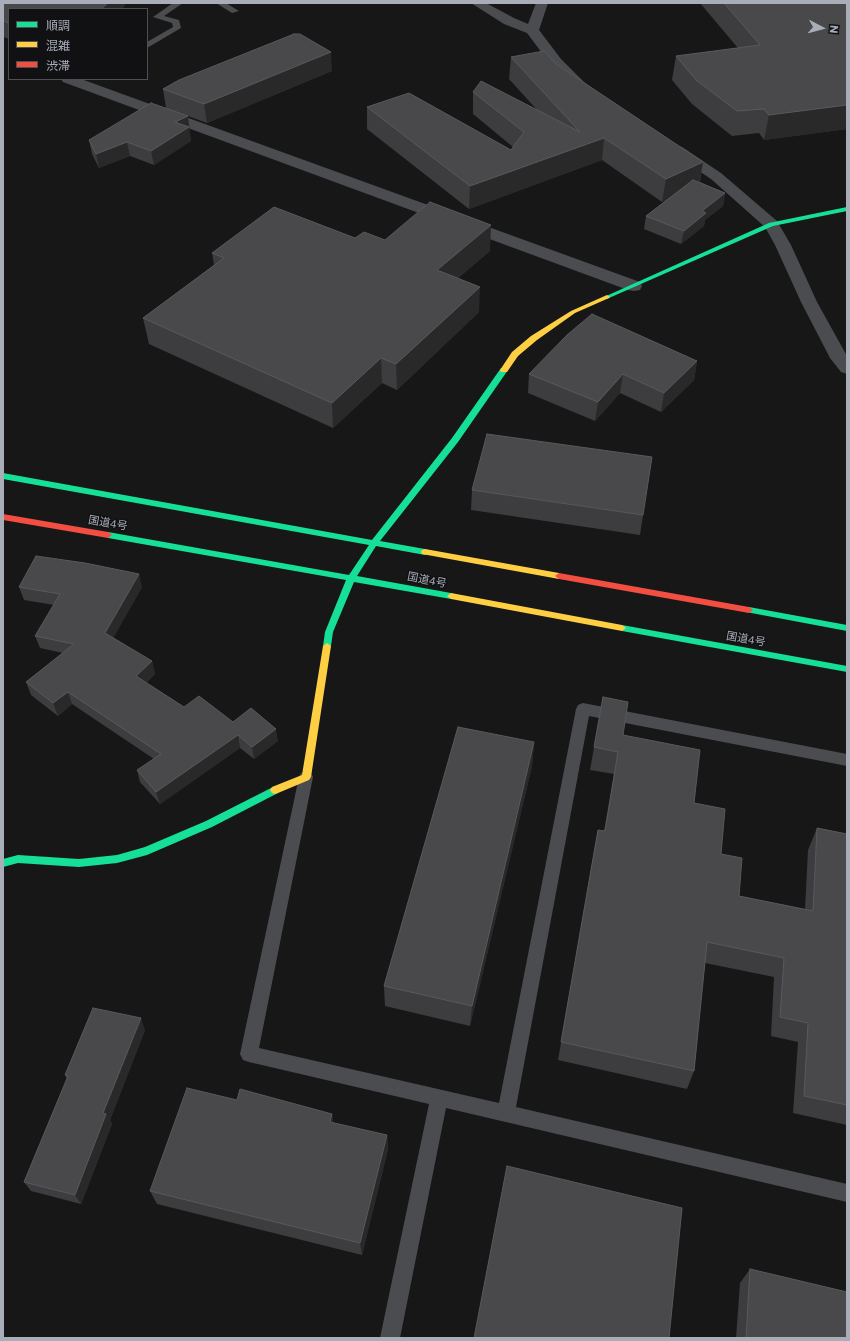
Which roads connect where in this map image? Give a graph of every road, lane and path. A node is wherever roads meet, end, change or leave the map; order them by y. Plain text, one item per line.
1 (179, 3) edge
2 (220, 3) edge
3 (477, 3) edge
4 (542, 3) edge
5 (235, 10) dead end
6 (532, 30) junction
7 (148, 45) edge
8 (79, 81) edge
9 (592, 96) edge
10 (664, 142) edge
11 (847, 209) edge
12 (771, 224) junction
13 (634, 286) junction
14 (847, 368) edge
15 (3, 476) edge
16 (3, 517) edge
17 (374, 543) junction
18 (351, 578) junction
19 (847, 628) edge
20 (847, 670) edge
21 (847, 760) edge
22 (306, 777) junction
23 (8, 858) edge
24 (439, 1098) junction
25 (506, 1114) junction
26 (847, 1192) edge
27 (390, 1338) edge

1 - 7 lane
2 - 5 lane
3 - 6 street
4 - 6 street
6 - 9 street
8 - 13 street
10 - 12 street
11 - 12 main road
12 - 13 main road
12 - 14 street
13 - 17 main road
15 - 17 main road
16 - 18 main road, 国道4号
17 - 18 main road
17 - 19 main road
18 - 20 main road, 国道4号
18 - 22 main road
21 - 25 lane
22 - 23 main road
22 - 24 lane
24 - 25 lane
24 - 27 lane
25 - 26 lane

